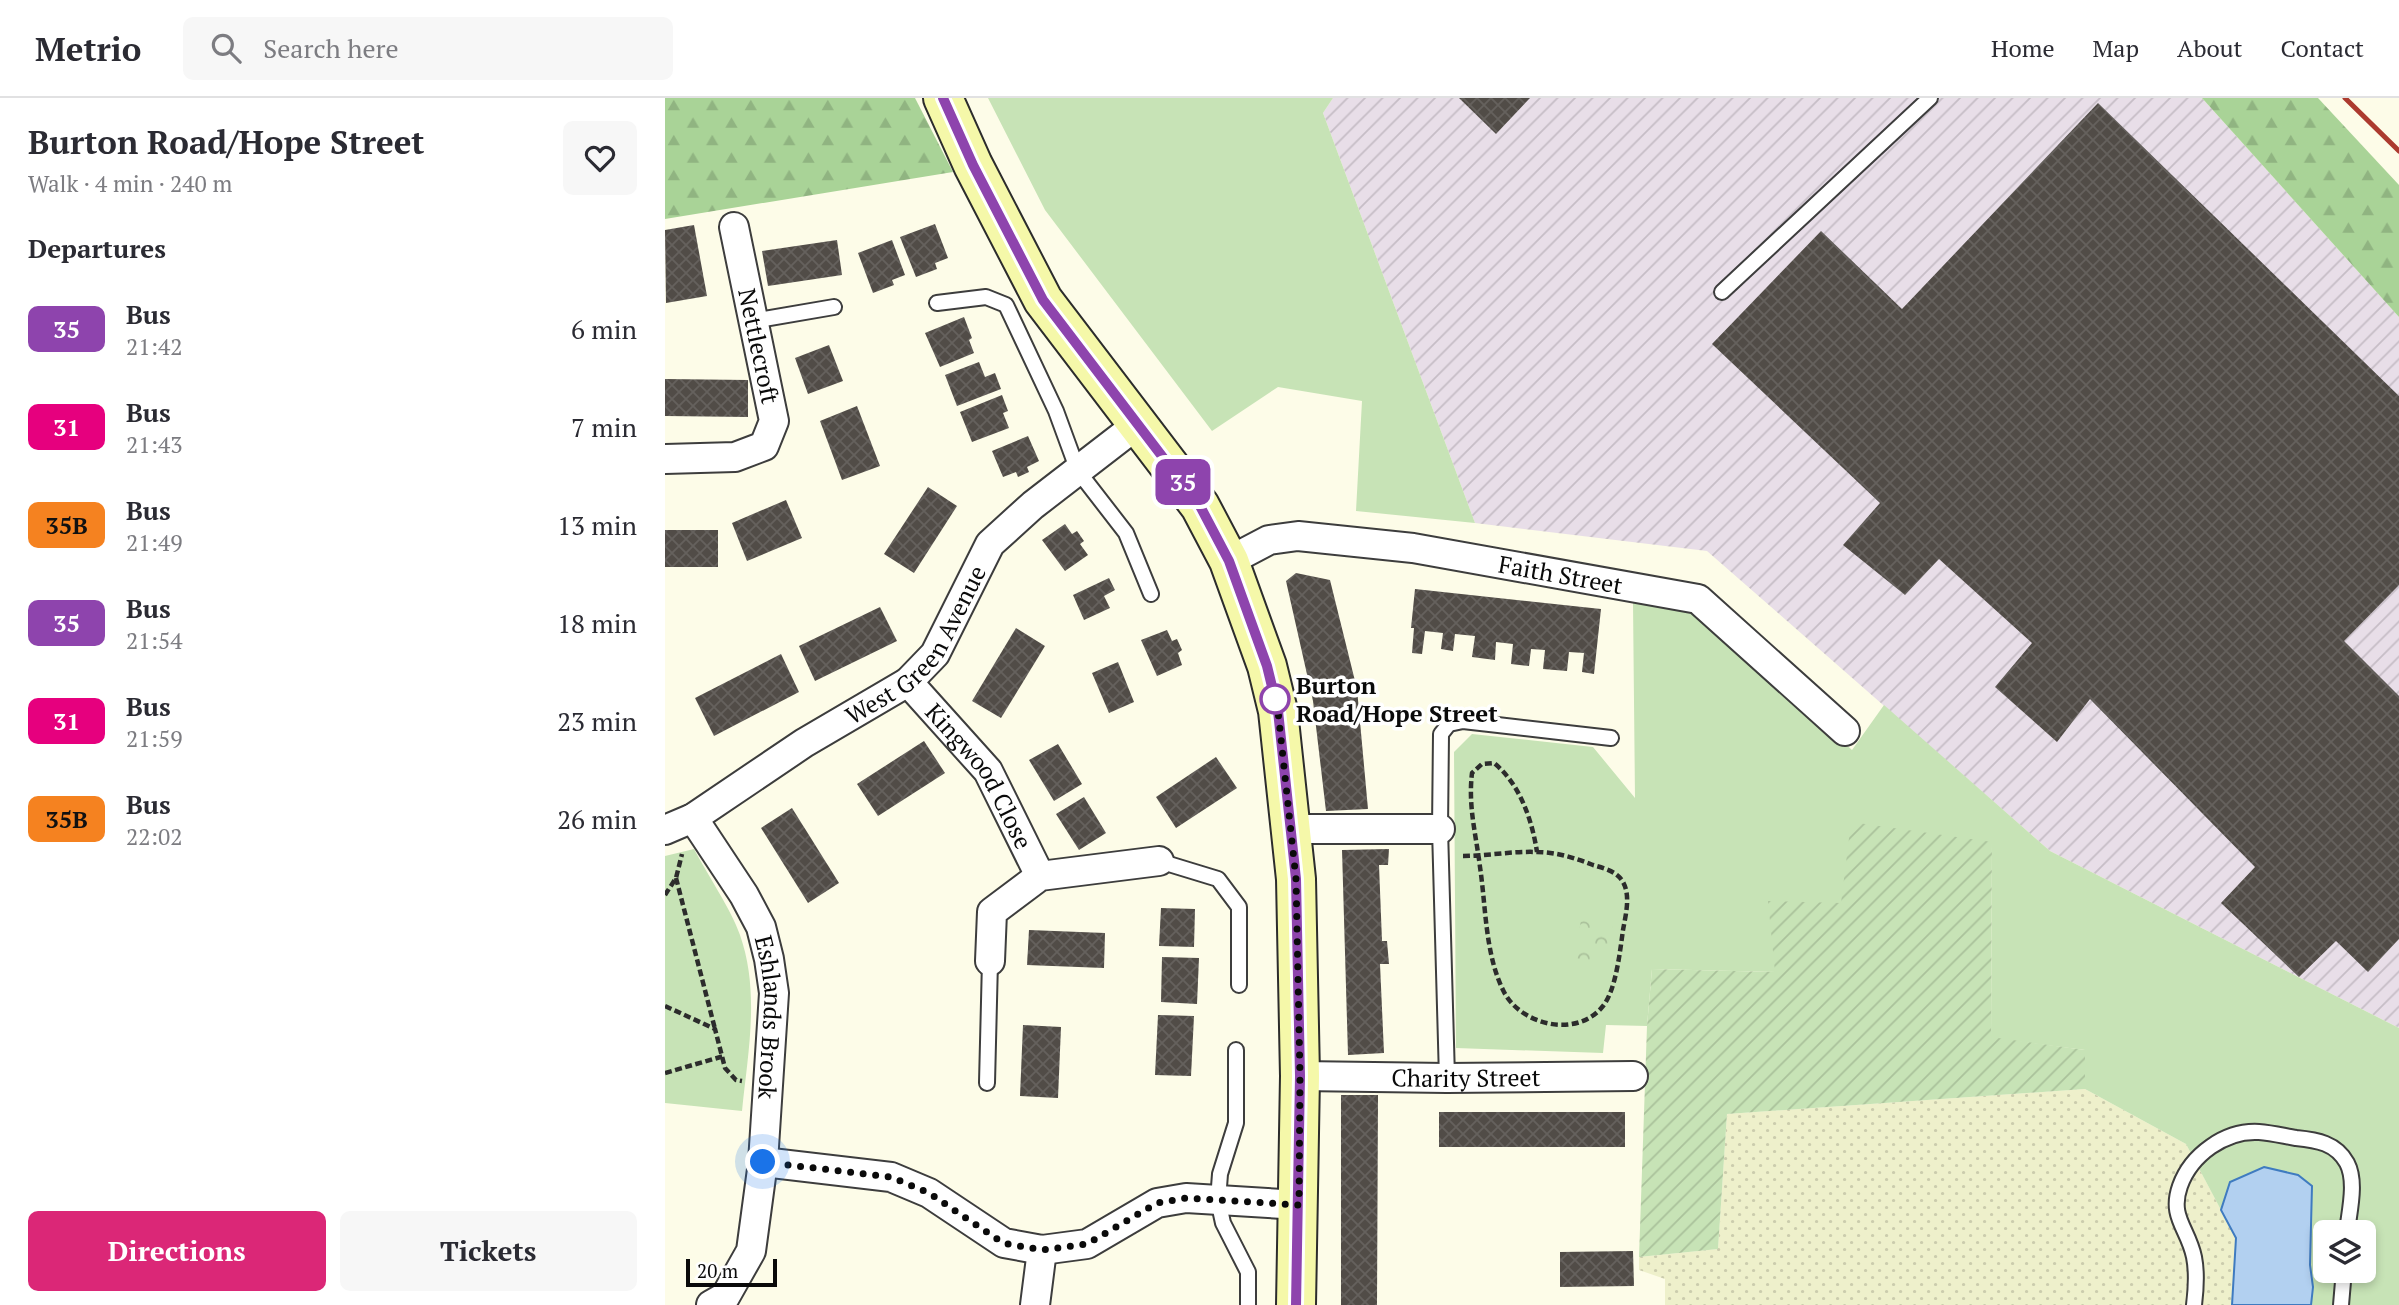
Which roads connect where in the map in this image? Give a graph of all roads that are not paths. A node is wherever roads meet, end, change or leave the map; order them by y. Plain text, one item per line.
1 (943, 98) edge
2 (1930, 98) edge
3 (734, 227) dead end
4 (1722, 292) dead end
5 (937, 303) dead end
6 (834, 307) dead end
7 (753, 321) junction
8 (1138, 424) junction
9 (665, 458) edge
10 (1078, 471) junction
11 (1229, 561) junction
12 (1151, 594) dead end
13 (908, 682) junction
14 (1845, 731) dead end
15 (1611, 738) dead end
16 (693, 818) junction
17 (1291, 829) junction
18 (665, 830) edge
19 (1441, 843) junction
20 (1159, 861) joint
21 (1040, 876) junction
22 (990, 961) joint
23 (1239, 985) dead end
24 (1236, 1049) dead end
25 (1300, 1076) junction
26 (1633, 1076) dead end
27 (1447, 1078) junction
28 (987, 1083) dead end
29 (763, 1162) junction
30 (1218, 1200) junction
31 (1299, 1205) junction
32 (2348, 1220) edge
33 (1042, 1250) junction
34 (2343, 1283) edge
35 (711, 1305) edge
36 (1035, 1305) edge
37 (1248, 1305) edge
38 (1296, 1305) edge
39 (2195, 1305) edge
40 (2341, 1305) edge

1 - 8 street
2 - 4 lane
3 - 7 street, Nettlecroft
5 - 10 lane
6 - 7 lane
7 - 9 street, Nettlecroft
8 - 10 street, West Green Avenue
8 - 11 street
10 - 12 lane
10 - 13 street, West Green Avenue
11 - 14 street, Faith Street
11 - 17 street
13 - 16 street, West Green Avenue
13 - 21 street, Kingwood Close
15 - 19 lane
16 - 18 street, West Green Avenue
16 - 29 street, Eshlands Brook
17 - 19 street
17 - 25 street
19 - 27 lane
20 - 21 street, Kingwood Close
20 - 23 lane
21 - 22 street, Kingwood Close
22 - 28 lane
24 - 30 lane
25 - 27 street, Charity Street
25 - 31 street
26 - 27 street, Charity Street
29 - 33 street
29 - 35 street, Eshlands Brook
30 - 31 street
30 - 33 street
30 - 37 lane
31 - 38 street
32 - 39 lane
33 - 36 street
34 - 40 lane

